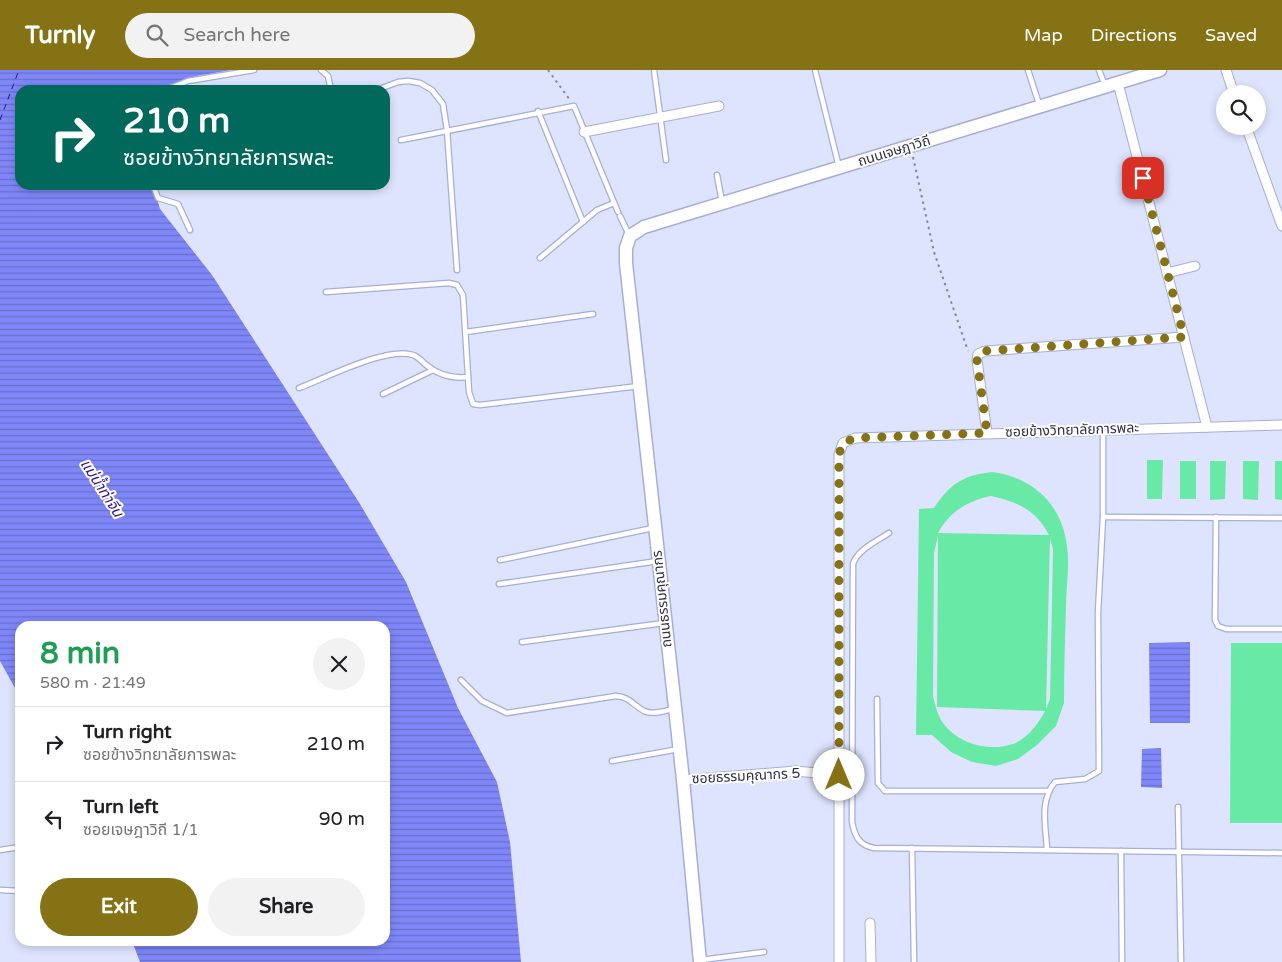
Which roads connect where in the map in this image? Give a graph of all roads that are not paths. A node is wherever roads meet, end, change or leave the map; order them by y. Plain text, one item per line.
1 (254, 70) edge
2 (321, 70) edge
3 (654, 70) edge
4 (815, 70) edge
5 (1028, 70) edge
6 (1099, 70) edge
7 (1160, 70) edge
8 (1226, 70) edge
9 (1118, 83) junction
10 (178, 85) edge
11 (330, 85) edge
12 (1231, 85) edge
13 (390, 86) edge
14 (1105, 87) junction
15 (719, 106) dead end
16 (1040, 107) junction
17 (538, 112) junction
18 (660, 116) junction
19 (448, 130) junction
20 (584, 132) junction
21 (1249, 135) edge
22 (401, 140) dead end
23 (666, 160) dead end
24 (839, 168) junction
25 (717, 175) dead end
26 (155, 190) edge
27 (614, 203) junction
28 (722, 204) junction
29 (583, 222) junction
30 (1282, 226) edge
31 (190, 230) dead end
32 (630, 236) junction
33 (540, 258) dead end
34 (1195, 266) dead end
35 (457, 270) dead end
36 (1167, 273) junction
37 (326, 292) dead end
38 (593, 314) dead end
39 (466, 332) junction
40 (1184, 337) junction
41 (432, 370) junction
42 (468, 377) junction
43 (640, 386) junction
44 (299, 388) dead end
45 (383, 394) dead end
46 (1282, 425) edge
47 (1207, 427) junction
48 (1103, 429) junction
49 (987, 433) junction
50 (1103, 516) junction
51 (1216, 517) junction
52 (1282, 518) edge
53 (655, 528) junction
54 (889, 533) dead end
55 (500, 560) dead end
56 (658, 561) junction
57 (499, 584) dead end
58 (664, 622) junction
59 (1282, 629) edge
60 (522, 642) dead end
61 (461, 680) dead end
62 (877, 699) dead end
63 (674, 708) junction
64 (680, 749) junction
65 (612, 761) dead end
66 (839, 775) junction
67 (684, 780) junction
68 (1048, 791) junction
69 (1178, 808) dead end
70 (15, 848) edge
71 (912, 848) junction
72 (0, 850) edge
73 (1047, 850) junction
74 (1122, 852) junction
75 (1179, 852) junction
76 (1282, 853) edge
77 (0, 890) edge
78 (15, 891) edge
79 (870, 923) dead end
80 (764, 952) dead end
81 (700, 961) edge
82 (839, 962) edge
83 (871, 962) edge
84 (914, 962) edge
85 (1122, 962) edge
86 (1181, 962) edge

1 - 10 lane
2 - 11 lane
3 - 18 lane
4 - 24 lane
5 - 16 lane
6 - 14 lane
7 - 9 street, ถนนเจษฎาวิถี
8 - 12 street
9 - 14 street, ถนนเจษฎาวิถี
9 - 36 street
13 - 19 lane
14 - 16 street, ถนนเจษฎาวิถี
15 - 18 street
16 - 24 street, ถนนเจษฎาวิถี
17 - 19 lane
17 - 20 lane
17 - 29 lane
18 - 20 street
18 - 23 lane
19 - 22 lane
19 - 35 lane
20 - 27 lane
21 - 30 street
24 - 28 street, ถนนเจษฎาวิถี
25 - 28 lane
26 - 31 lane
27 - 29 lane
27 - 32 lane
28 - 32 street, ถนนเจษฎาวิถี
29 - 33 lane
32 - 43 street, ถนนธรรมคุณากร
34 - 36 street
36 - 40 street
37 - 39 lane
38 - 39 lane
39 - 42 lane
40 - 47 street
40 - 49 street
41 - 42 lane
41 - 44 lane
41 - 45 lane
42 - 43 lane
43 - 53 street, ถนนธรรมคุณากร
46 - 47 street, ซอยข้างวิทยาลัยการพละ
47 - 48 street, ซอยข้างวิทยาลัยการพละ
48 - 49 street, ซอยข้างวิทยาลัยการพละ
48 - 50 lane
49 - 66 street, ซอยข้างวิทยาลัยการพละ
50 - 51 lane
50 - 68 lane
51 - 52 lane
51 - 59 lane
53 - 55 lane
53 - 56 street, ถนนธรรมคุณากร
54 - 71 lane
56 - 57 lane
56 - 58 street, ถนนธรรมคุณากร
58 - 60 lane
58 - 63 street, ถนนธรรมคุณากร
61 - 63 lane
62 - 68 lane
63 - 64 street, ถนนธรรมคุณากร
64 - 65 lane
64 - 67 street, ถนนธรรมคุณากร
66 - 67 street, ซอยธรรมคุณากร 5
66 - 82 street, ซอยข้างวิทยาลัยการพละ
67 - 81 street, ถนนธรรมคุณากร
68 - 73 lane
69 - 75 lane
70 - 72 lane
71 - 73 lane
71 - 84 lane
73 - 74 lane
74 - 75 lane
74 - 85 lane
75 - 76 lane
75 - 86 lane
77 - 78 lane
79 - 83 street
80 - 81 lane

